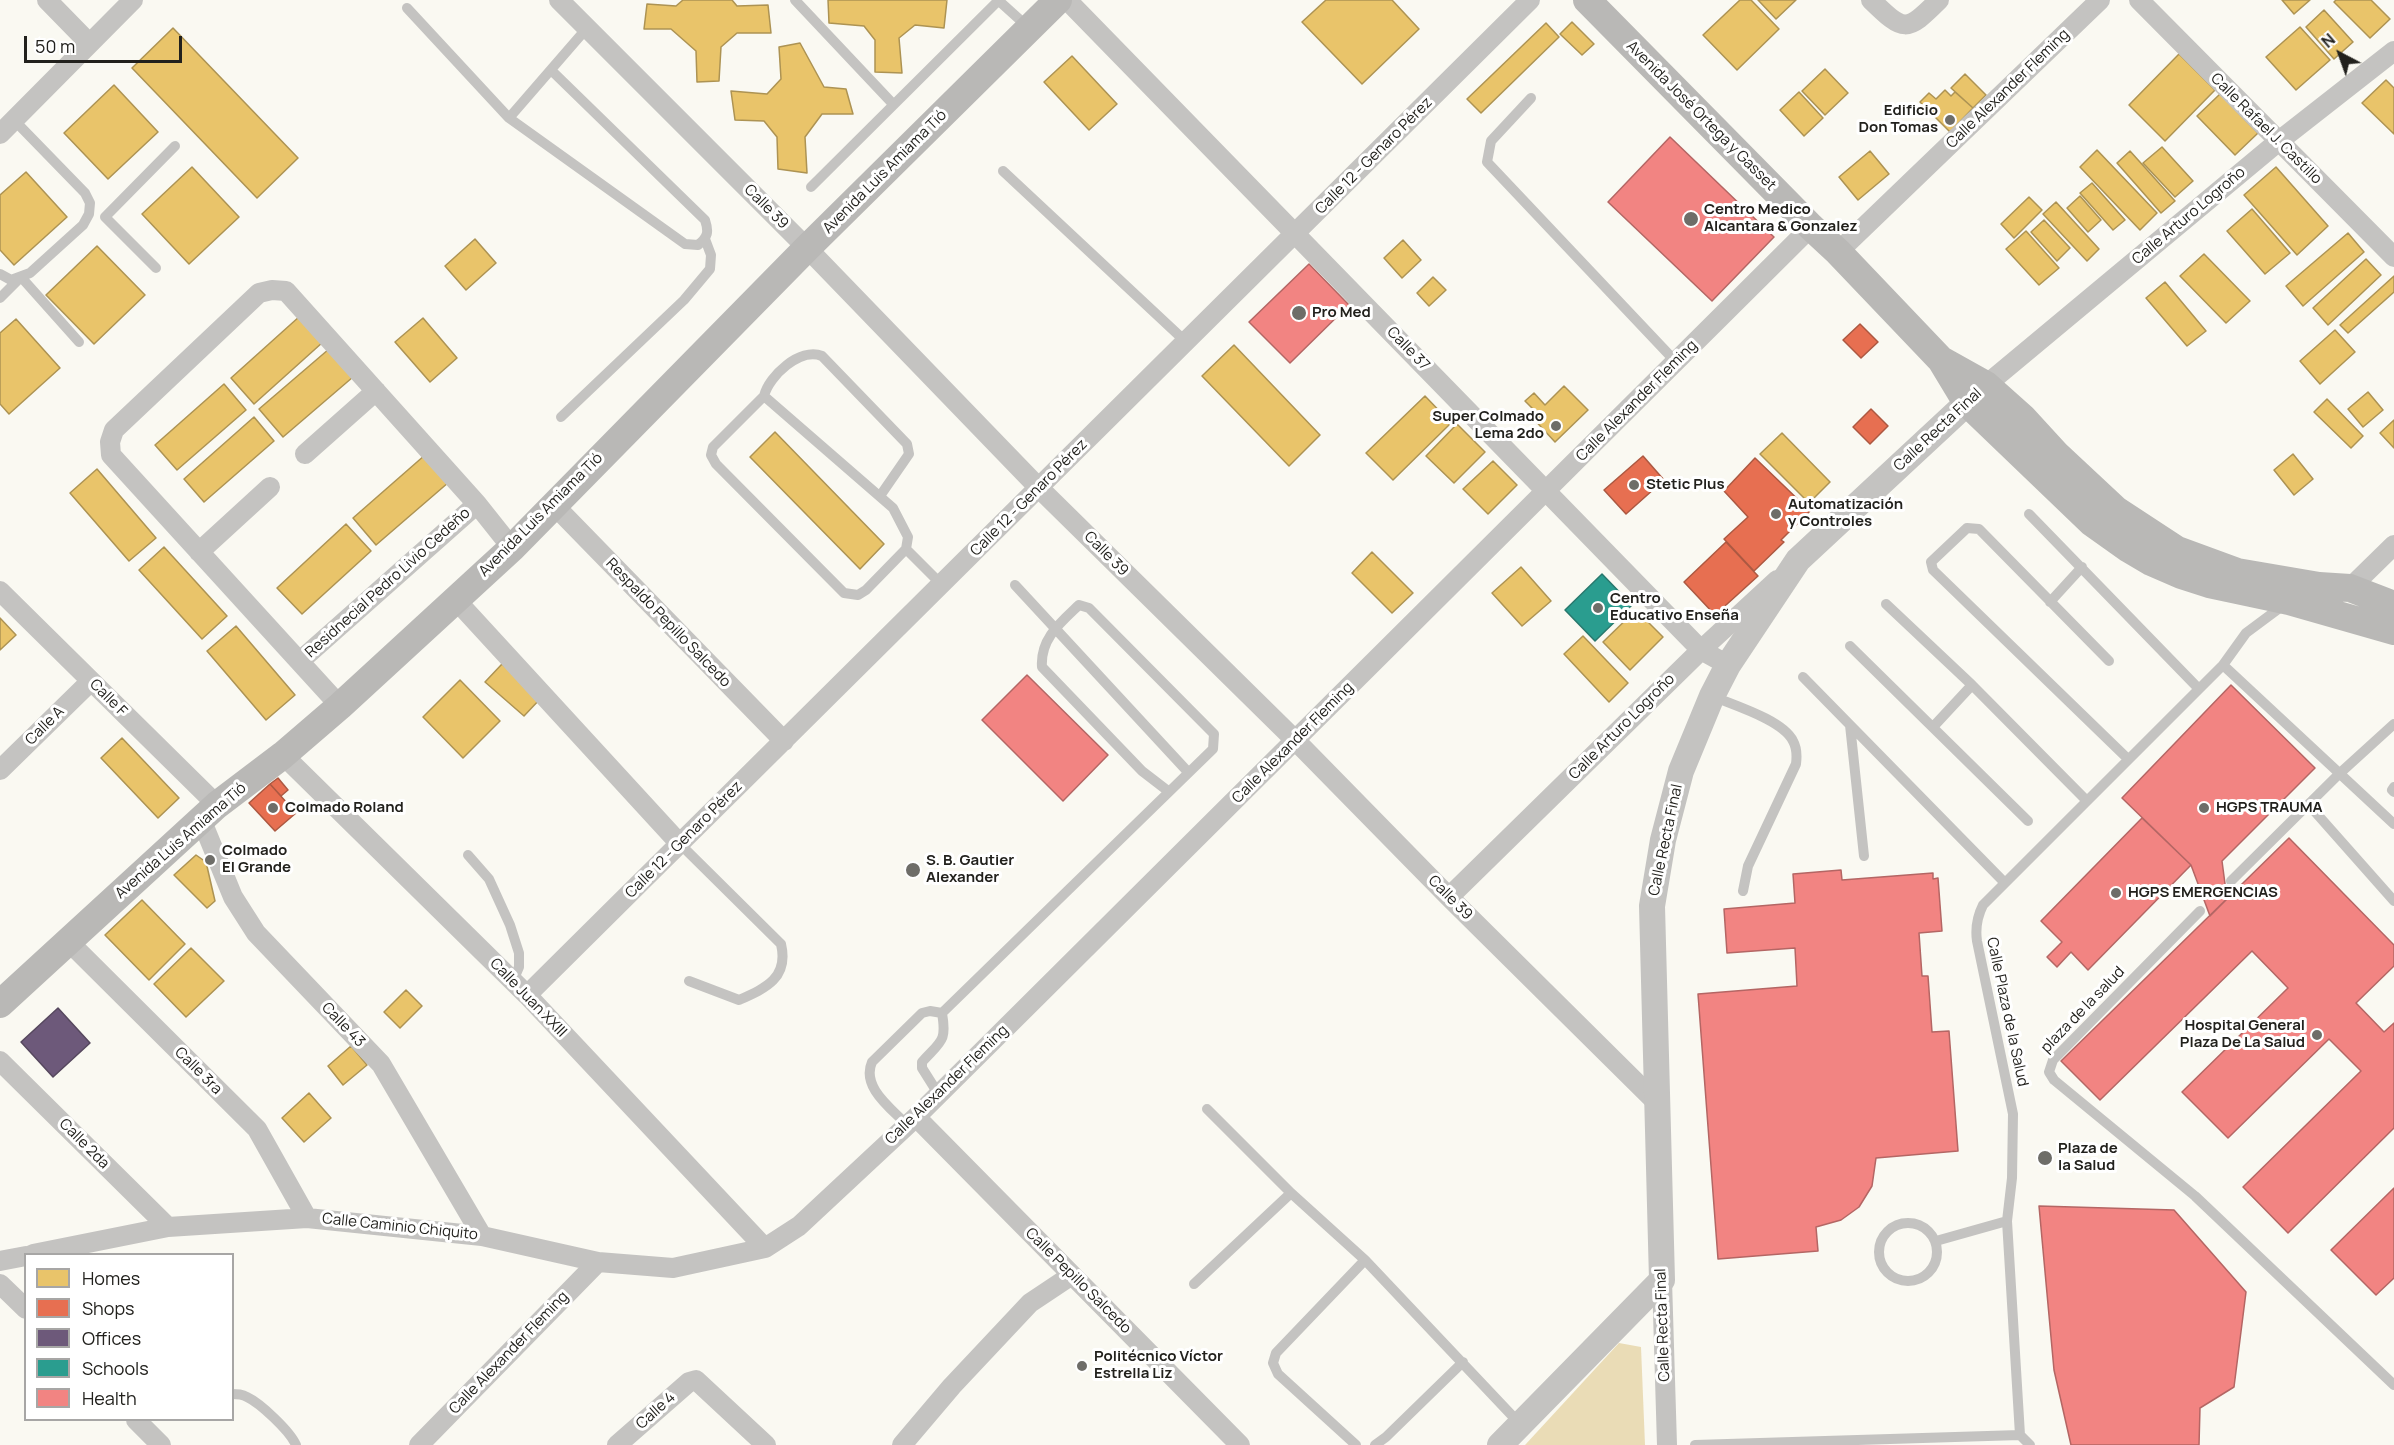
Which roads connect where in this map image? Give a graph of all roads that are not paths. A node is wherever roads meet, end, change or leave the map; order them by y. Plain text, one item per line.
1 (47, 0) edge
2 (133, 0) edge
3 (559, 0) edge
4 (795, 0) edge
5 (999, 0) edge
6 (1058, 0) edge
7 (1067, 0) edge
8 (1530, 0) edge
9 (1587, 0) edge
10 (1871, 0) edge
11 (1939, 0) edge
12 (2100, 0) edge
13 (2139, 0) edge
14 (407, 8) dead end
15 (587, 28) junction
16 (1030, 28) junction
17 (89, 43) junction
18 (2394, 51) edge
19 (552, 71) junction
20 (1531, 98) dead end
21 (892, 104) junction
22 (509, 118) junction
23 (14, 120) junction
24 (0, 134) edge
25 (2279, 141) junction
26 (175, 146) dead end
27 (1003, 171) dead end
28 (811, 187) dead end
29 (90, 203) junction
30 (105, 217) junction
31 (1811, 227) junction
32 (1296, 234) junction
33 (705, 239) junction
34 (807, 249) junction
35 (1838, 252) junction
36 (2394, 257) edge
37 (156, 268) dead end
38 (0, 274) edge
39 (21, 277) junction
40 (0, 298) edge
41 (1185, 341) junction
42 (79, 342) dead end
43 (1676, 363) junction
44 (376, 391) junction
45 (1977, 394) junction
46 (764, 396) junction
47 (561, 417) dead end
48 (304, 454) dead end
49 (270, 487) dead end
50 (1039, 488) junction
51 (1547, 491) junction
52 (880, 495) junction
53 (477, 504) junction
54 (553, 504) junction
55 (2029, 514) dead end
56 (2394, 545) edge
57 (512, 548) junction
58 (906, 549) junction
59 (199, 552) junction
60 (1798, 560) junction
61 (2082, 567) junction
62 (942, 585) junction
63 (1015, 585) dead end
64 (2350, 588) junction
65 (0, 591) edge
66 (455, 599) junction
67 (2289, 601) junction
68 (2050, 602) junction
69 (1886, 604) dead end
70 (2394, 605) edge
71 (1054, 628) junction
72 (2394, 631) edge
73 (1850, 646) dead end
74 (1701, 650) junction
75 (300, 661) junction
76 (2109, 661) dead end
77 (2223, 664) junction
78 (1728, 665) junction
79 (1803, 677) dead end
80 (91, 681) junction
81 (1972, 685) junction
82 (2199, 688) junction
83 (1712, 696) junction
84 (340, 706) junction
85 (2394, 724) edge
86 (1850, 725) junction
87 (1933, 727) junction
88 (784, 741) junction
89 (1296, 741) junction
90 (283, 755) junction
91 (2128, 759) junction
92 (0, 770) edge
93 (1188, 772) junction
94 (2339, 774) junction
95 (1168, 791) junction
96 (2087, 801) junction
97 (2309, 805) junction
98 (209, 812) junction
99 (2028, 821) dead end
100 (2394, 824) edge
101 (680, 844) junction
102 (468, 855) dead end
103 (1864, 855) dead end
104 (2232, 881) dead end
105 (2005, 883) junction
106 (1743, 891) dead end
107 (1449, 897) junction
108 (2394, 901) edge
109 (2200, 911) dead end
110 (68, 941) junction
111 (513, 981) junction
112 (689, 981) dead end
113 (527, 995) junction
114 (0, 1004) edge
115 (942, 1013) junction
116 (0, 1061) edge
117 (939, 1095) junction
118 (1658, 1104) junction
119 (1207, 1109) dead end
120 (912, 1121) junction
121 (1291, 1192) junction
122 (307, 1218) junction
123 (2007, 1221) junction
124 (168, 1227) junction
125 (482, 1236) junction
126 (1936, 1240) junction
127 (765, 1248) junction
128 (38, 1253) edge
129 (24, 1256) edge
130 (1365, 1260) junction
131 (0, 1261) edge
132 (598, 1262) junction
133 (1072, 1275) junction
134 (1662, 1280) junction
135 (0, 1284) edge
136 (1194, 1284) dead end
137 (24, 1307) edge
138 (1463, 1362) junction
139 (2394, 1385) edge
140 (234, 1394) edge
141 (138, 1421) edge
142 (1520, 1424) junction
143 (2020, 1435) junction
144 (1742, 1444) edge
145 (161, 1445) edge
146 (296, 1445) edge
147 (419, 1445) edge
148 (617, 1445) edge
149 (766, 1445) edge
150 (903, 1445) edge
151 (1240, 1445) edge
152 (1356, 1445) edge
153 (1375, 1445) edge
154 (1500, 1445) edge
155 (1667, 1445) edge
156 (1695, 1445) edge
157 (2030, 1445) edge

1 - 17 street
2 - 17 street
3 - 15 street, Calle 39
4 - 21 lane
5 - 16 lane
5 - 21 lane
6 - 16 main road, Avenida Luis Amiama Tió
7 - 32 street, Calle 37
8 - 32 street, Calle 12 - Genaro Pérez
9 - 31 main road, Avenida José Ortega y Gasset
10 - 11 street
12 - 35 street, Calle Alexander Fleming
13 - 25 street, Calle Rafael J. Castillo
14 - 22 lane
15 - 19 lane
15 - 34 street, Calle 39
16 - 34 main road, Avenida Luis Amiama Tió
17 - 23 street
18 - 25 street, Calle Arturo Logroño
19 - 22 lane
19 - 33 lane
20 - 43 lane
21 - 28 lane
22 - 33 lane
23 - 24 street
23 - 29 lane
25 - 36 street, Calle Rafael J. Castillo
25 - 45 street, Calle Arturo Logroño
26 - 30 lane
27 - 41 lane
29 - 30 lane
29 - 39 lane
30 - 37 lane
31 - 35 main road, Avenida José Ortega y Gasset
31 - 43 street, Calle Alexander Fleming
32 - 41 street, Calle 12 - Genaro Pérez
32 - 51 street, Calle 37
33 - 47 lane
34 - 50 street, Calle 39
34 - 54 main road, Avenida Luis Amiama Tió
35 - 45 main road, Avenida José Ortega y Gasset
38 - 39 lane
39 - 40 lane
39 - 42 lane
41 - 50 street, Calle 12 - Genaro Pérez
43 - 51 street, Calle Alexander Fleming
44 - 48 street
44 - 53 street, Residnecial Pedro Livio Cedeño
44 - 59 street, Residnecial Pedro Livio Cedeño
45 - 60 street, Calle Recta Final
45 - 64 main road, Avenida José Ortega y Gasset
45 - 67 main road, Avenida José Ortega y Gasset
46 - 52 lane
46 - 52 lane
46 - 58 lane
49 - 59 street
50 - 62 street, Calle 12 - Genaro Pérez
50 - 89 street, Calle 39
51 - 74 street, Calle 37
51 - 89 street, Calle Alexander Fleming
52 - 58 lane
53 - 57 street, Residnecial Pedro Livio Cedeño
53 - 75 street, Residnecial Pedro Livio Cedeño
54 - 57 main road, Avenida Luis Amiama Tió
54 - 88 street, Respaldo Pepillo Salcedo
55 - 61 lane
56 - 64 street
57 - 66 main road, Avenida Luis Amiama Tió
58 - 62 lane
59 - 75 street, Residnecial Pedro Livio Cedeño
60 - 74 street, Calle Arturo Logroño
60 - 78 street, Calle Recta Final
61 - 68 lane
61 - 82 lane
62 - 88 street, Calle 12 - Genaro Pérez
63 - 71 lane
64 - 67 street
64 - 70 main road, Avenida José Ortega y Gasset
65 - 80 street, Calle F
66 - 84 main road, Avenida Luis Amiama Tió
66 - 101 street
67 - 72 main road, Avenida José Ortega y Gasset
67 - 77 lane, Calle Plaza de la Salud
68 - 76 lane
68 - 91 lane
69 - 81 lane
71 - 93 lane
71 - 93 lane
71 - 95 lane
73 - 87 lane
74 - 78 street, Calle 37
74 - 107 street, Calle Arturo Logroño
75 - 84 street, Residnecial Pedro Livio Cedeño
77 - 82 lane, Calle Plaza de la Salud
77 - 94 lane
78 - 83 street, Calle Recta Final
79 - 86 lane
80 - 92 street, Calle A
80 - 98 street, Calle F
81 - 87 lane
81 - 96 lane
82 - 91 lane, Calle Plaza de la Salud
83 - 106 lane
83 - 118 street, Calle Recta Final
84 - 90 main road, Avenida Luis Amiama Tió
85 - 94 lane
86 - 103 lane
86 - 105 lane
87 - 99 lane
88 - 101 street, Calle 12 - Genaro Pérez
89 - 107 street, Calle 39
89 - 117 street, Calle Alexander Fleming
90 - 98 main road, Avenida Luis Amiama Tió
90 - 111 street, Calle Juan XXIII
91 - 96 lane, Calle Plaza de la Salud
93 - 95 lane
94 - 97 lane
94 - 100 lane
95 - 115 lane
96 - 105 lane, Calle Plaza de la Salud
97 - 104 lane
97 - 108 lane
98 - 110 main road, Avenida Luis Amiama Tió
98 - 125 street, Calle 43
101 - 112 lane
101 - 113 street, Calle 12 - Genaro Pérez
102 - 111 lane
105 - 123 lane, Calle Plaza de la Salud
107 - 118 street, Calle 39
109 - 139 lane, plaza de la salud
110 - 114 main road, Avenida Luis Amiama Tió
110 - 122 street, Calle 3ra
111 - 113 street, Calle Juan XXIII
113 - 127 street, Calle Juan XXIII
115 - 117 lane
115 - 120 lane
116 - 124 street, Calle 2da
117 - 120 street, Calle Alexander Fleming
118 - 134 street, Calle Recta Final
119 - 121 lane
120 - 127 street, Calle Alexander Fleming
120 - 133 street, Calle Pepillo Salcedo
121 - 130 lane
121 - 136 lane
122 - 124 street, Calle Caminio Chiquito
122 - 125 street, Calle Caminio Chiquito
123 - 126 lane
123 - 143 lane, Calle Plaza de la Salud
124 - 128 street, Calle Caminio Chiquito
125 - 132 street, Calle Caminio Chiquito
126 - 126 lane
127 - 132 street, Calle Caminio Chiquito
129 - 131 street
130 - 138 lane
130 - 152 lane
132 - 147 street, Calle Alexander Fleming
133 - 150 street
133 - 151 street, Calle Pepillo Salcedo
134 - 142 street
134 - 155 street, Calle Recta Final
135 - 137 street
138 - 142 lane
138 - 153 lane
140 - 146 lane
141 - 145 street
142 - 154 street
143 - 144 lane
143 - 157 lane
144 - 156 lane
148 - 149 street, Calle 4

